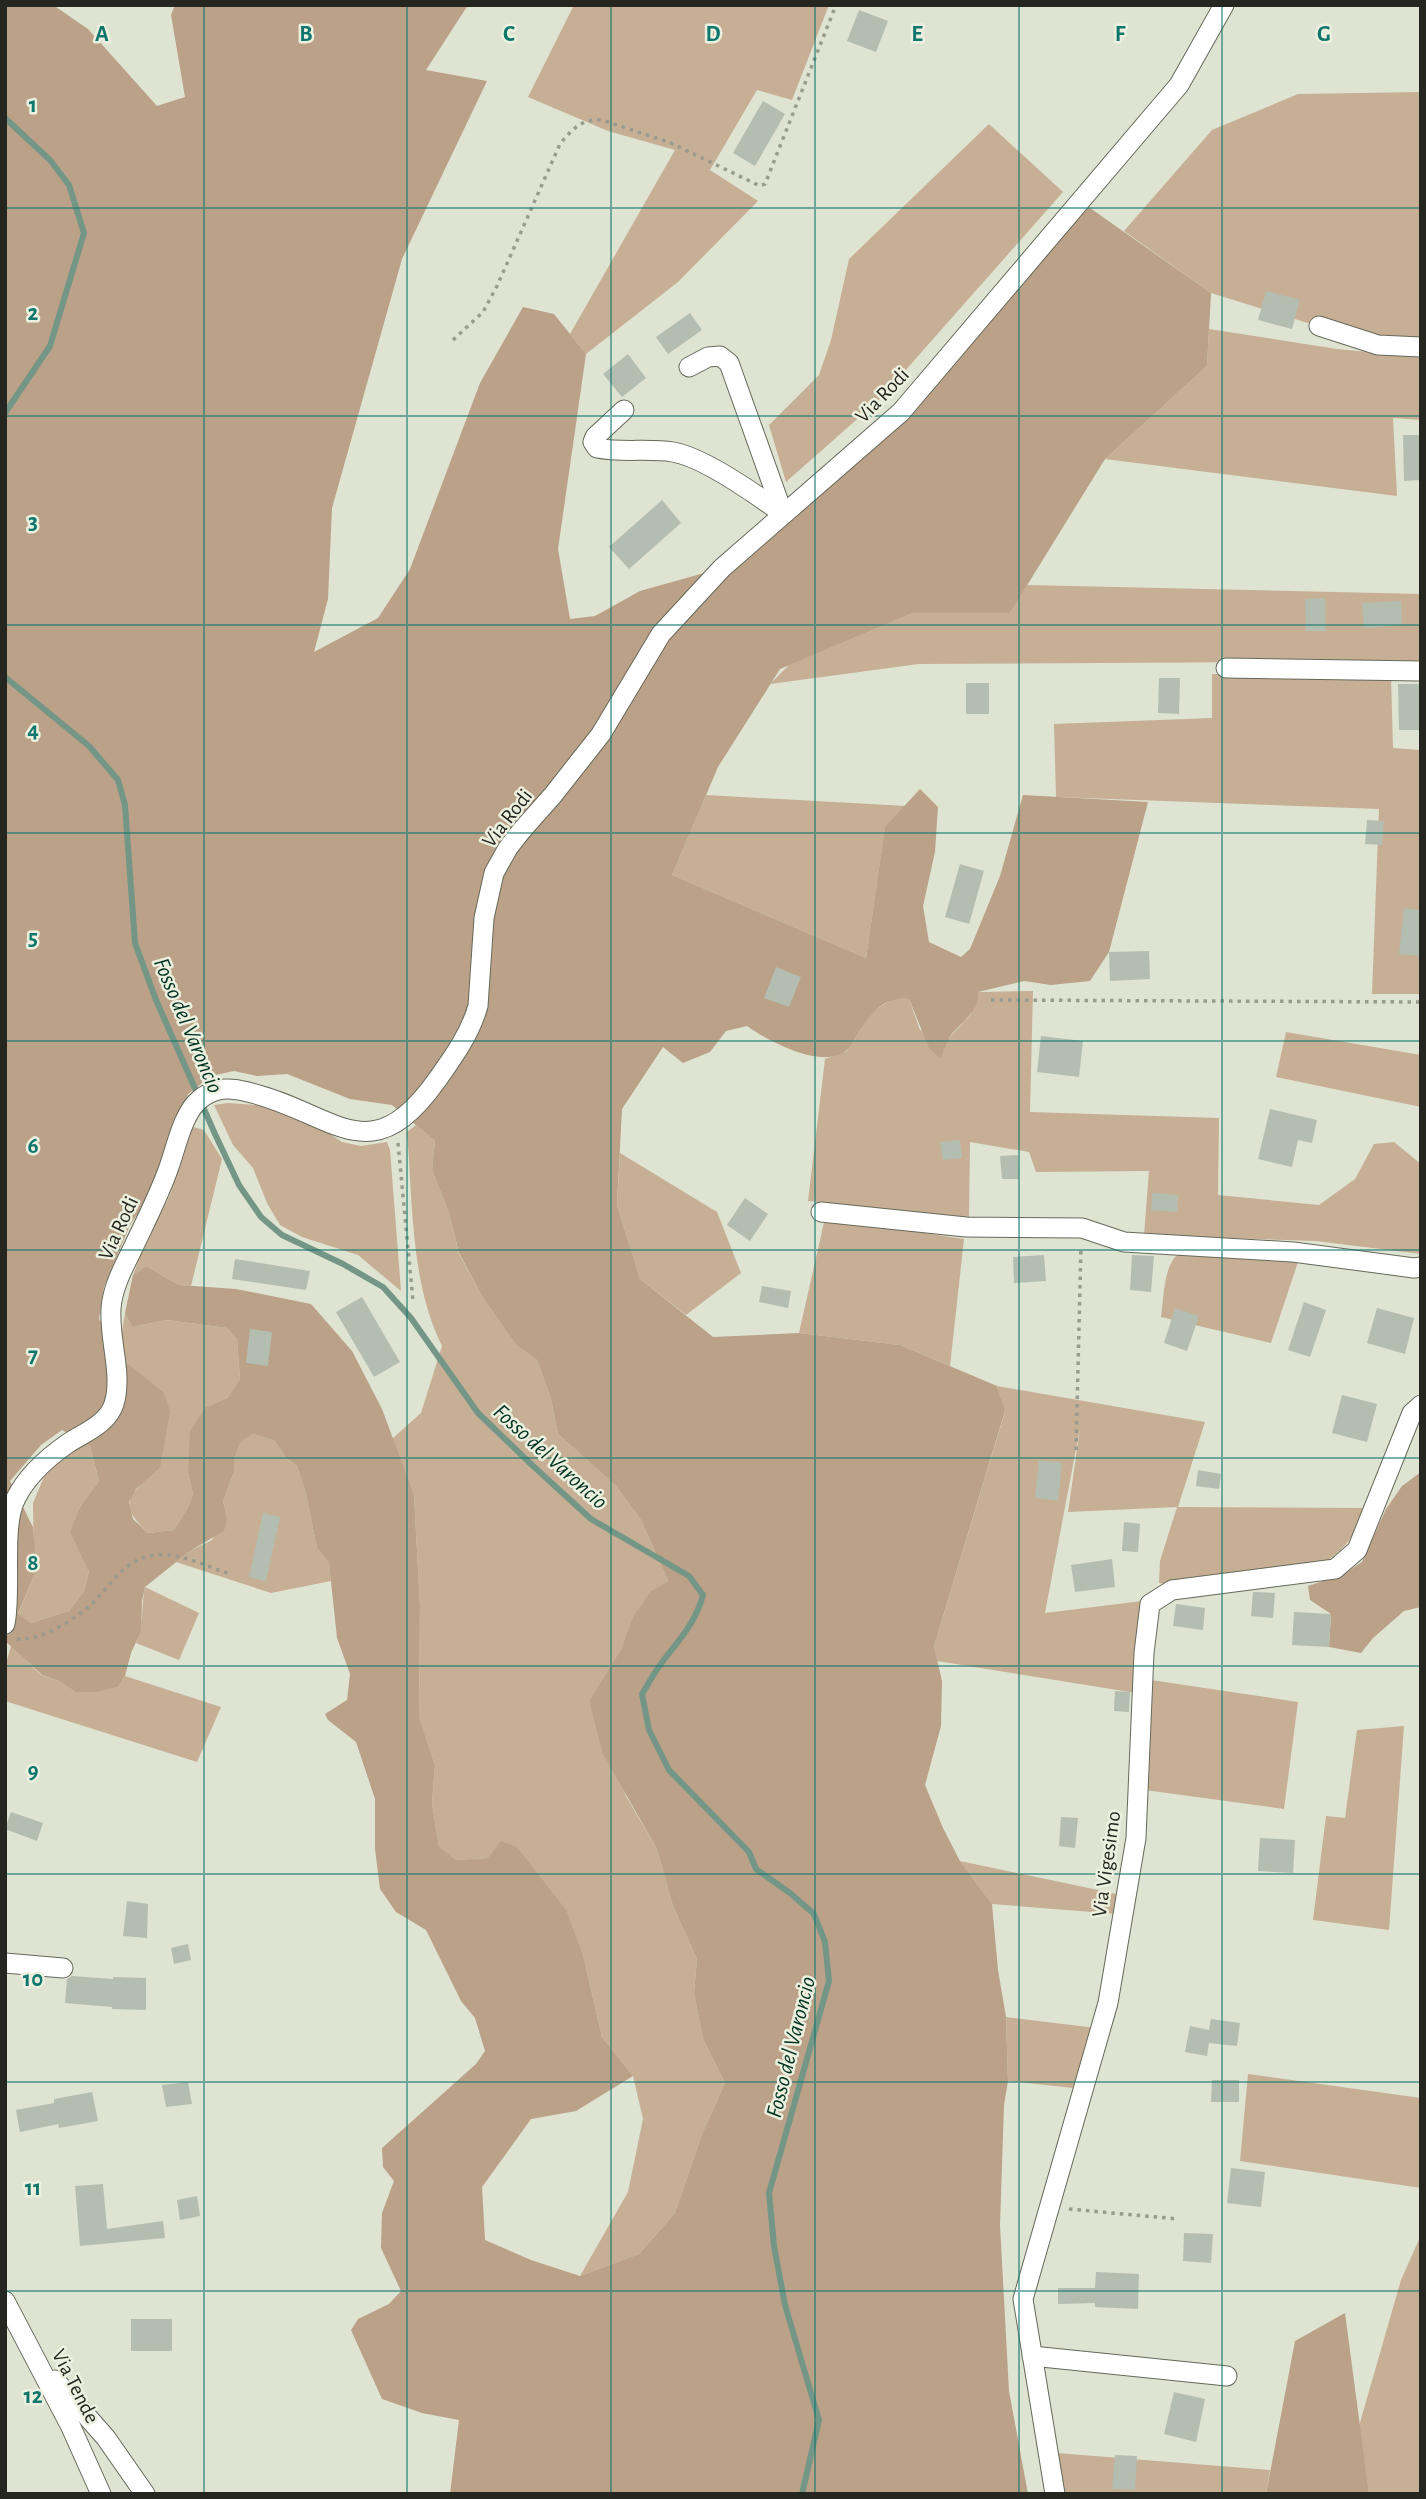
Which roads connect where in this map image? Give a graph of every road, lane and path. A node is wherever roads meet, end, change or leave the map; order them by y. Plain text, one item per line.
1 (836, 5) edge
2 (1224, 5) edge
3 (1319, 326) dead end
4 (453, 340) dead end
5 (1421, 347) edge
6 (689, 367) dead end
7 (624, 410) dead end
8 (783, 514) junction
9 (1226, 668) dead end
10 (1421, 671) edge
11 (991, 1000) dead end
12 (1421, 1002) edge
13 (396, 1123) junction
14 (821, 1212) dead end
15 (1082, 1228) junction
16 (1421, 1267) edge
17 (413, 1301) dead end
18 (1421, 1405) edge
19 (1076, 1450) dead end
20 (230, 1574) dead end
21 (10, 1631) edge
22 (5, 1963) edge
23 (63, 1968) dead end
24 (1049, 2207) junction
25 (1178, 2219) dead end
26 (5, 2301) edge
27 (1032, 2356) junction
28 (39, 2362) junction
29 (1227, 2376) dead end
30 (101, 2494) edge
31 (145, 2494) edge
32 (1055, 2494) edge

1 - 4 path
2 - 8 street, Via Rodi
3 - 5 street
6 - 8 street
7 - 8 street
8 - 13 street, Via Rodi
9 - 10 street
11 - 12 path
13 - 17 path
13 - 21 street, Via Rodi
14 - 15 street
15 - 16 street
15 - 19 path
18 - 24 street, Via Vigesimo
20 - 21 path
22 - 23 street
24 - 25 path
24 - 27 street, Via Vigesimo
26 - 28 street, Via Tende
27 - 29 street
27 - 32 street, Via Vigesimo
28 - 30 street, Via Tende
28 - 31 street

